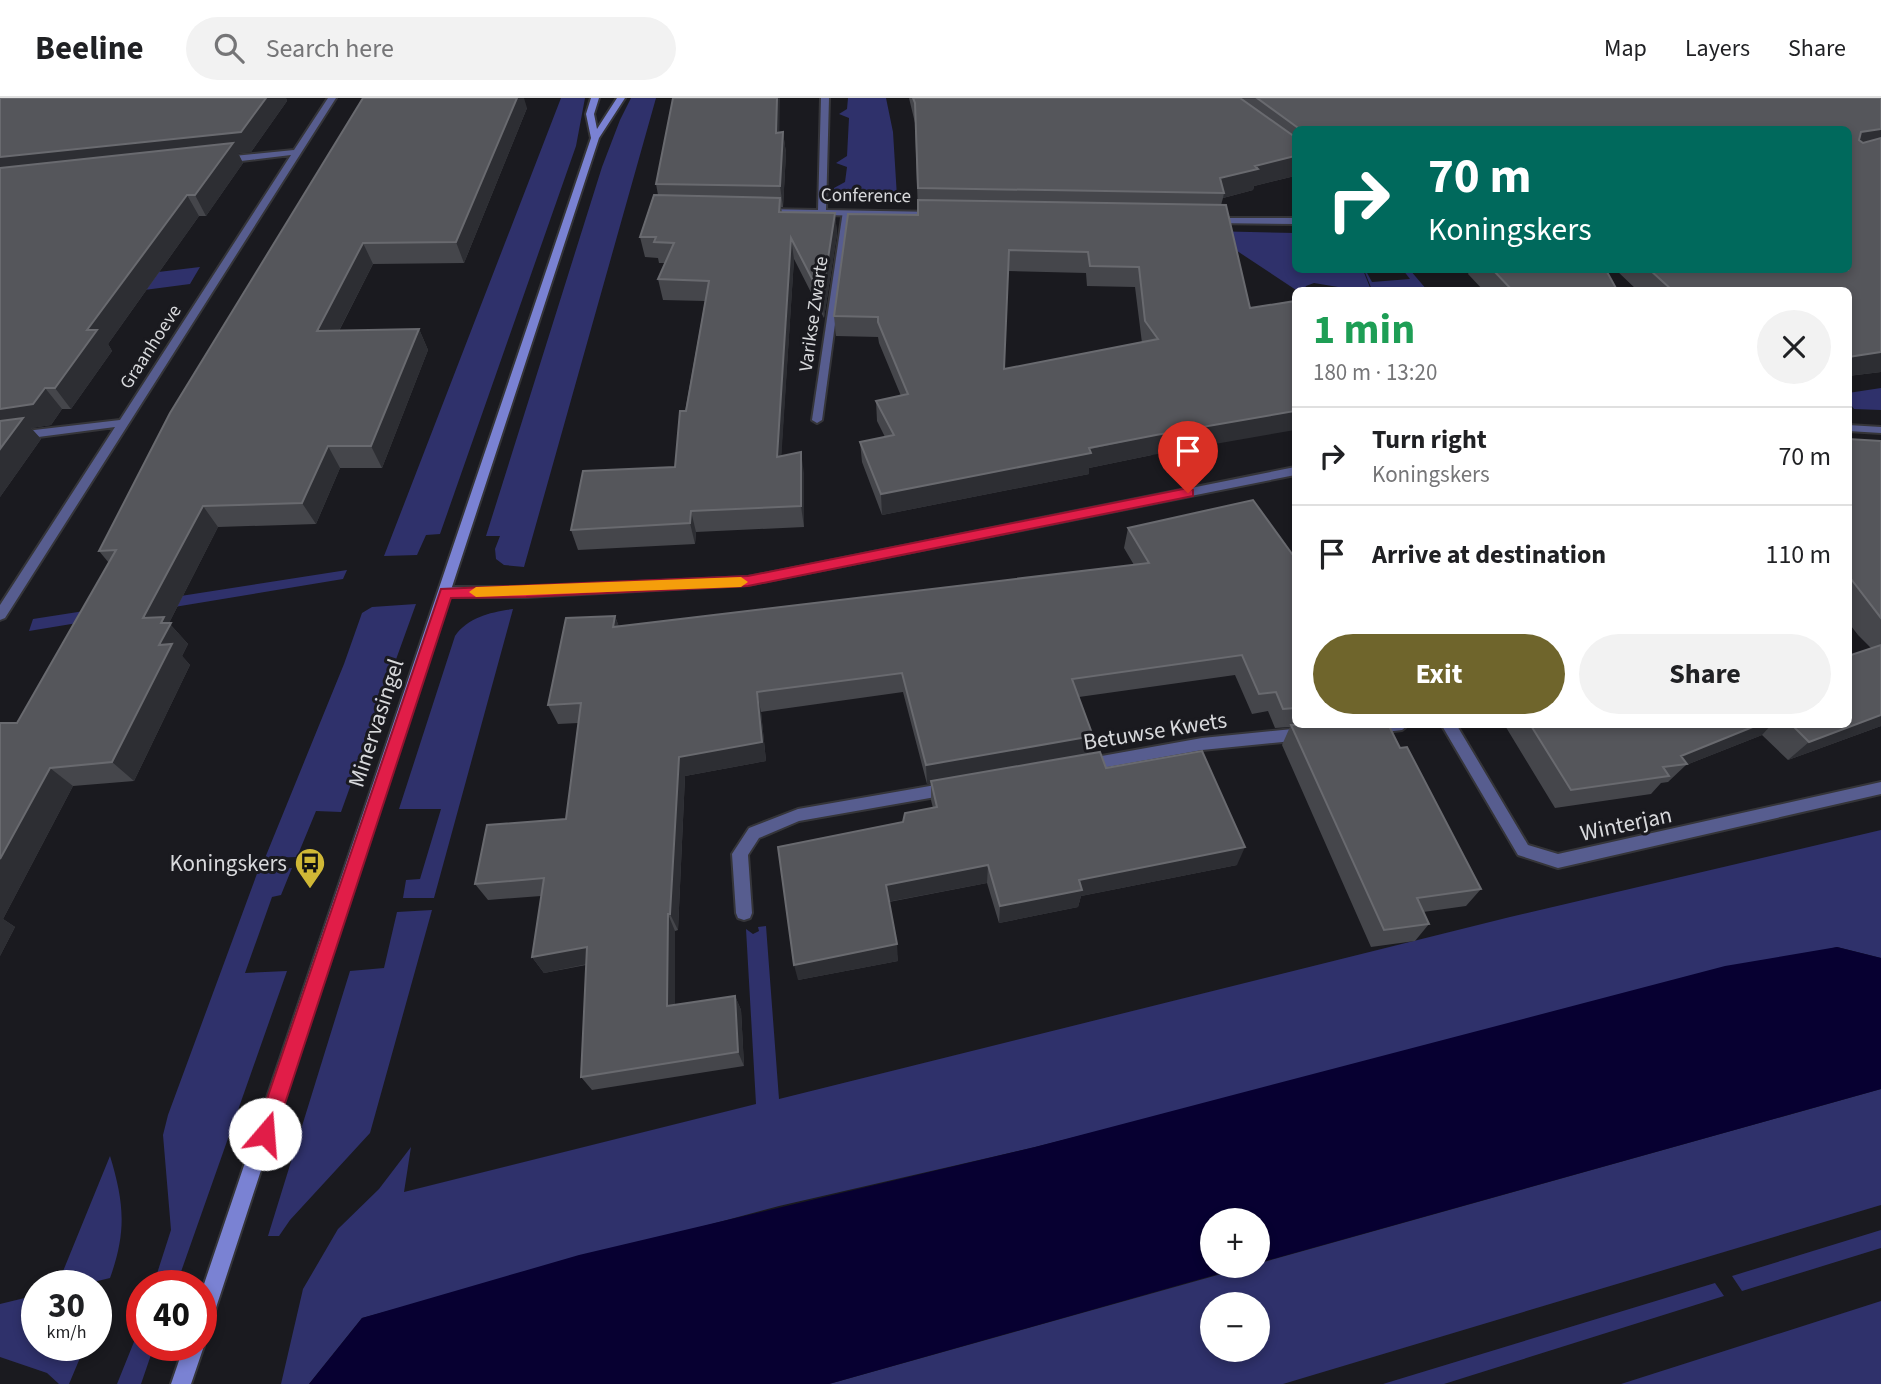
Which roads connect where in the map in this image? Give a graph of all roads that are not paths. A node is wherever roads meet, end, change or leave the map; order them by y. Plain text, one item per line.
1 (332, 98) edge
2 (595, 98) edge
3 (621, 98) edge
4 (825, 98) edge
5 (595, 138) junction
6 (299, 152) junction
7 (217, 161) edge
8 (752, 212) edge
9 (822, 213) junction
10 (846, 213) junction
11 (942, 215) edge
12 (1201, 219) edge
13 (1292, 221) edge
14 (817, 420) dead end
15 (122, 423) junction
16 (1852, 428) edge
17 (1881, 430) edge
18 (0, 438) edge
19 (1292, 472) edge
20 (446, 592) junction
21 (0, 615) edge
22 (1367, 728) edge
23 (1450, 728) edge
24 (1349, 730) edge
25 (1322, 733) edge
26 (1068, 768) edge
27 (960, 787) edge
28 (1881, 788) edge
29 (744, 912) dead end
30 (217, 1276) edge
31 (189, 1361) edge
32 (181, 1384) edge

1 - 6 street, Graanhoeve
2 - 5 street, Minervasingel
3 - 5 street, Minervasingel
4 - 9 street
5 - 20 street, Minervasingel
6 - 7 street
6 - 15 street, Graanhoeve
8 - 9 street, Conference
9 - 10 street, Conference
10 - 11 street, Conference
10 - 14 street, Varikse Zwarte
12 - 13 street
15 - 18 street
15 - 21 street, Graanhoeve
16 - 17 street
19 - 20 street
20 - 30 street, Minervasingel
22 - 24 street
23 - 28 street, Winterjan
25 - 26 street, Betuwse Kwets
27 - 29 street
31 - 32 street

